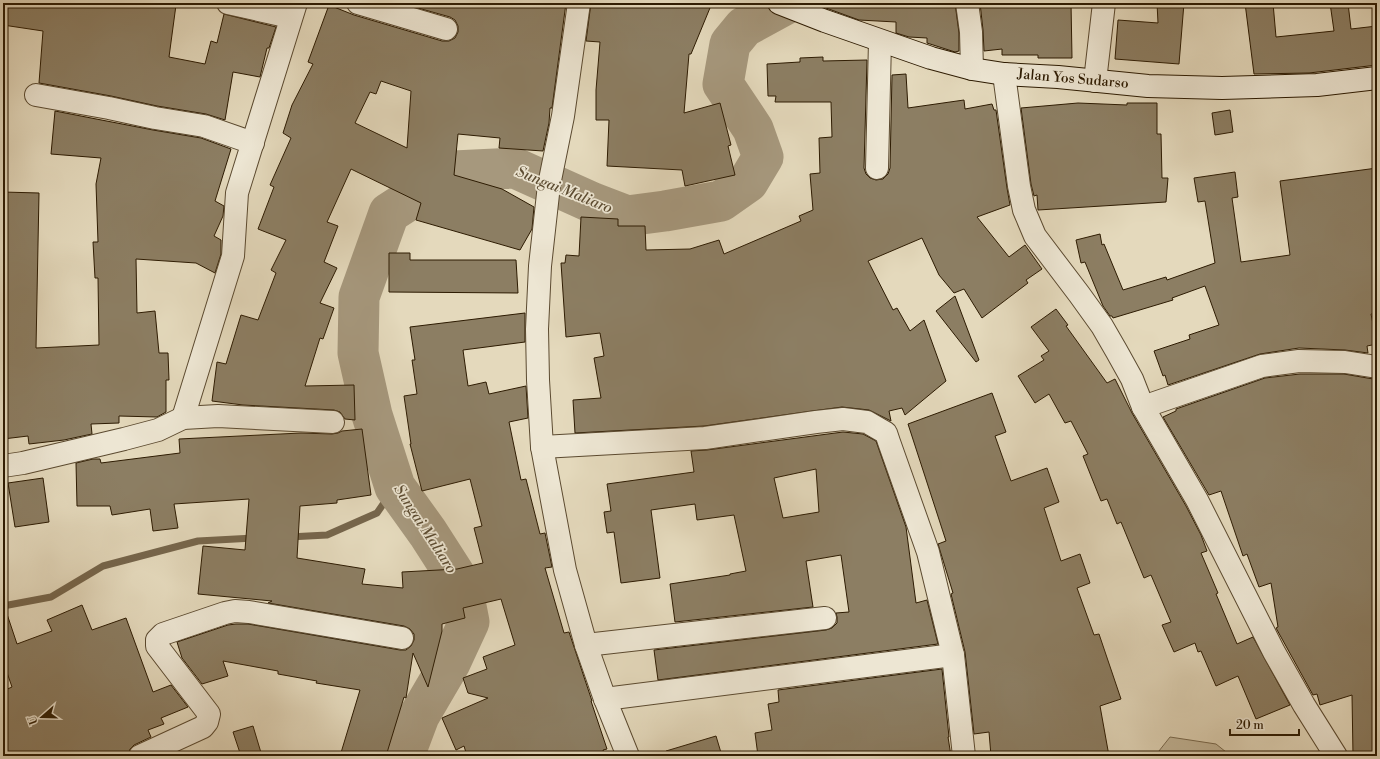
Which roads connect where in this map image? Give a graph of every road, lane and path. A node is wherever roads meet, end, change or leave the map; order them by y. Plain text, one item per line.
1 (228, 3) edge
2 (358, 3) edge
3 (579, 3) edge
4 (779, 3) edge
5 (967, 3) edge
6 (1104, 3) edge
7 (293, 10) edge
8 (446, 28) dead end
9 (880, 41) junction
10 (972, 69) junction
11 (1004, 74) junction
12 (1377, 78) edge
13 (1095, 80) junction
14 (36, 95) dead end
15 (253, 143) junction
16 (876, 168) dead end
17 (1377, 367) edge
18 (1143, 407) junction
19 (183, 418) junction
20 (333, 422) dead end
21 (542, 447) junction
22 (3, 466) edge
23 (825, 618) dead end
24 (402, 638) dead end
25 (586, 645) junction
26 (953, 655) junction
27 (605, 699) junction
28 (140, 756) edge
29 (628, 756) edge
30 (964, 756) edge
31 (1336, 756) edge

1 - 7 street
2 - 8 street
3 - 21 street
4 - 9 street, Jalan Yos Sudarso
5 - 10 street
6 - 13 street
7 - 15 street
9 - 10 street, Jalan Yos Sudarso
9 - 16 street
10 - 11 street, Jalan Yos Sudarso
11 - 13 street, Jalan Yos Sudarso
11 - 18 street
12 - 13 street, Jalan Yos Sudarso
14 - 15 street
15 - 19 street
17 - 18 street
18 - 31 street
19 - 20 street
19 - 22 street
21 - 25 street
21 - 26 street
23 - 25 street
24 - 28 street
25 - 27 street
26 - 27 street
26 - 30 street
27 - 29 street

